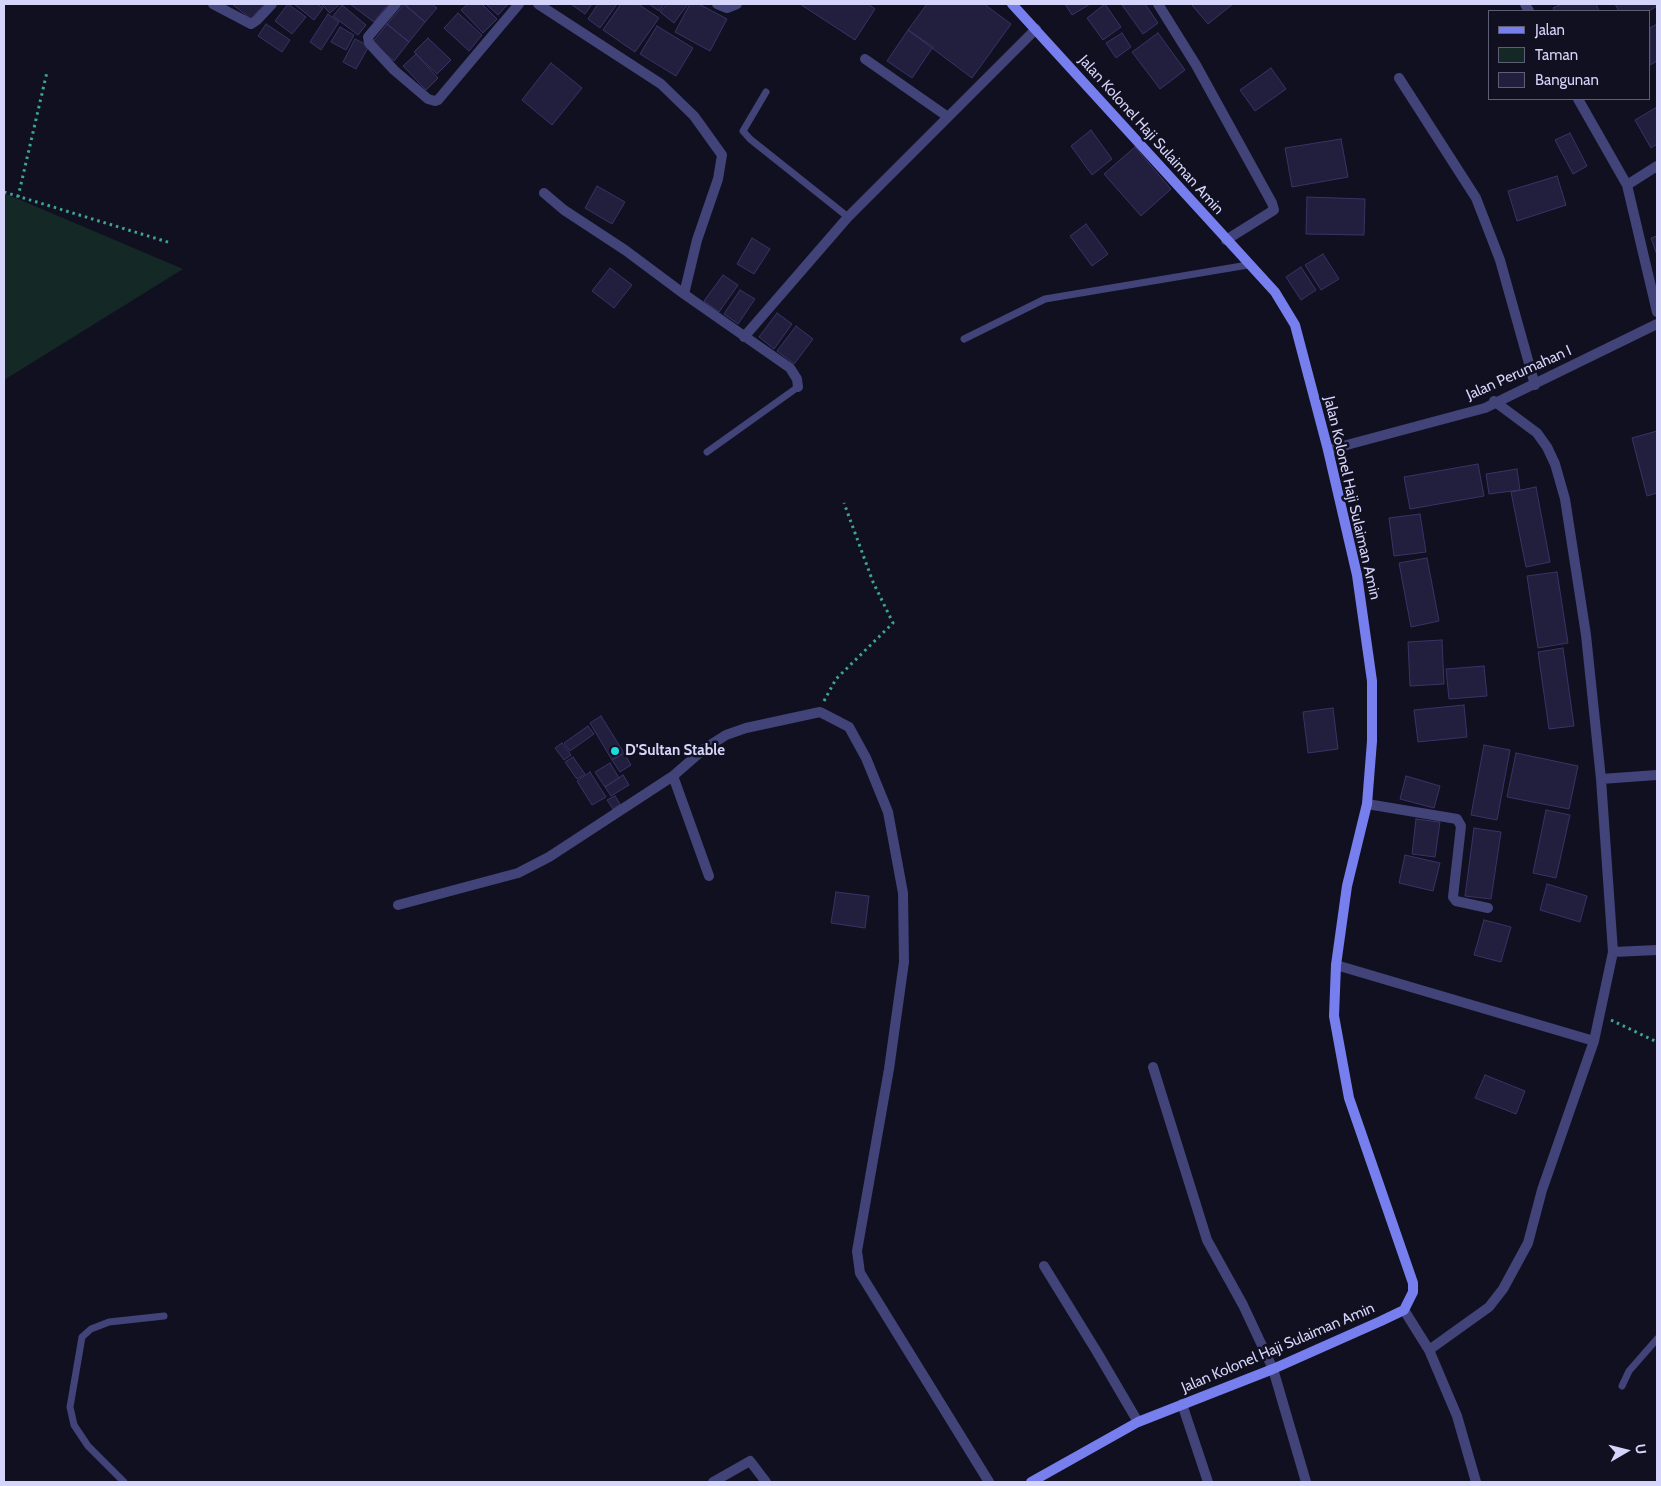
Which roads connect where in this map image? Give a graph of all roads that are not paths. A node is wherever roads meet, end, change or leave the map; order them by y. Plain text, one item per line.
1 (213, 4) edge
2 (272, 4) edge
3 (396, 4) edge
4 (519, 4) edge
5 (538, 4) edge
6 (717, 4) edge
7 (737, 4) edge
8 (1012, 4) edge
9 (1158, 4) edge
10 (1036, 29) junction
11 (865, 59) dead end
12 (1399, 78) dead end
13 (766, 92) dead end
14 (1579, 100) edge
15 (948, 117) junction
16 (1657, 166) edge
17 (1627, 185) junction
18 (544, 193) dead end
19 (848, 217) junction
20 (1226, 240) junction
21 (1248, 265) junction
22 (684, 294) junction
23 (1657, 312) edge
24 (1657, 324) edge
25 (744, 337) junction
26 (964, 339) dead end
27 (1535, 385) junction
28 (798, 387) joint
29 (1494, 401) junction
30 (1328, 450) junction
31 (707, 452) dead end
32 (1657, 775) edge
33 (673, 776) junction
34 (1600, 779) junction
35 (1367, 804) junction
36 (709, 876) dead end
37 (398, 906) dead end
38 (1488, 908) dead end
39 (1657, 950) edge
40 (1612, 952) junction
41 (1336, 965) junction
42 (1594, 1041) junction
43 (1153, 1067) dead end
44 (1044, 1266) dead end
45 (1404, 1310) junction
46 (164, 1316) dead end
47 (1657, 1339) edge
48 (1429, 1350) junction
49 (1273, 1369) junction
50 (1622, 1386) dead end
51 (1182, 1404) junction
52 (1138, 1422) junction
53 (124, 1482) edge
54 (712, 1482) edge
55 (766, 1482) edge
56 (989, 1482) edge
57 (1031, 1482) edge
58 (1208, 1482) edge
59 (1306, 1482) edge
60 (1476, 1482) edge

1 - 2 street
3 - 4 street
5 - 22 street
6 - 7 street
8 - 10 street, Jalan Kolonel Haji Sulaiman Amin
9 - 20 street
10 - 15 street
10 - 20 street, Jalan Kolonel Haji Sulaiman Amin
11 - 15 street
12 - 27 street
13 - 19 lane
14 - 17 street
15 - 19 street
16 - 17 street
17 - 23 street
18 - 22 street
19 - 25 street
20 - 21 street, Jalan Kolonel Haji Sulaiman Amin
21 - 26 lane
21 - 30 street, Jalan Kolonel Haji Sulaiman Amin
22 - 25 street
24 - 27 street, Jalan Perumahan I
25 - 28 street
27 - 29 street, Jalan Perumahan I
28 - 31 lane
29 - 30 street, Jalan Perumahan I
29 - 34 street
30 - 35 street, Jalan Kolonel Haji Sulaiman Amin
32 - 34 street
33 - 36 street
33 - 37 street
33 - 56 street
34 - 40 street
35 - 38 street
35 - 41 street, Jalan Kolonel Haji Sulaiman Amin
39 - 40 street
40 - 42 street
41 - 42 street
41 - 45 street, Jalan Kolonel Haji Sulaiman Amin
42 - 48 street
43 - 49 street
44 - 52 street
45 - 48 street
45 - 49 street, Jalan Kolonel Haji Sulaiman Amin
46 - 53 lane
47 - 50 lane
48 - 60 street
49 - 51 street, Jalan Kolonel Haji Sulaiman Amin
49 - 59 street
51 - 52 street, Jalan Kolonel Haji Sulaiman Amin
51 - 58 street
52 - 57 street, Jalan Kolonel Haji Sulaiman Amin
54 - 55 street

